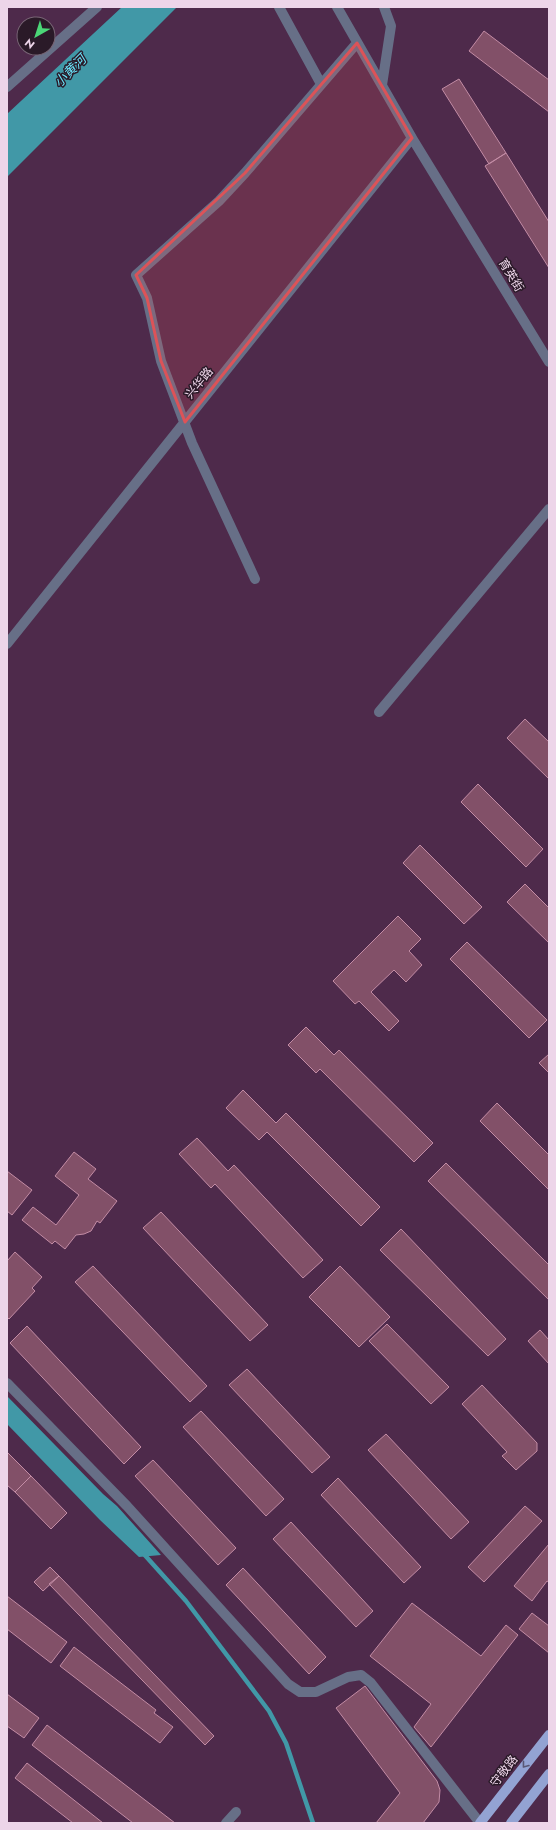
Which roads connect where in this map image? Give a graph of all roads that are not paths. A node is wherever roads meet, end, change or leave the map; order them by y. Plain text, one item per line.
1 (97, 7) edge
2 (279, 7) edge
3 (337, 7) edge
4 (384, 7) edge
5 (357, 42) junction
6 (321, 84) junction
7 (7, 86) edge
8 (382, 86) junction
9 (412, 138) junction
10 (549, 362) edge
11 (185, 422) junction
12 (549, 509) edge
13 (255, 579) dead end
14 (7, 644) edge
15 (379, 712) dead end
16 (7, 1384) edge
17 (549, 1734) edge
18 (549, 1774) edge
19 (236, 1812) dead end
20 (226, 1823) edge
21 (480, 1823) edge
22 (511, 1823) edge

1 - 7 street
2 - 6 street
3 - 5 street, 育英街
4 - 8 street
5 - 6 street
5 - 8 street, 育英街
6 - 11 street
8 - 9 street, 育英街
9 - 10 street, 育英街
9 - 11 street, 兴华路
11 - 13 street
11 - 14 street, 兴华路
12 - 15 street
16 - 21 street
17 -> 21 main road, 守敬路
18 - 22 main road
19 - 20 street

